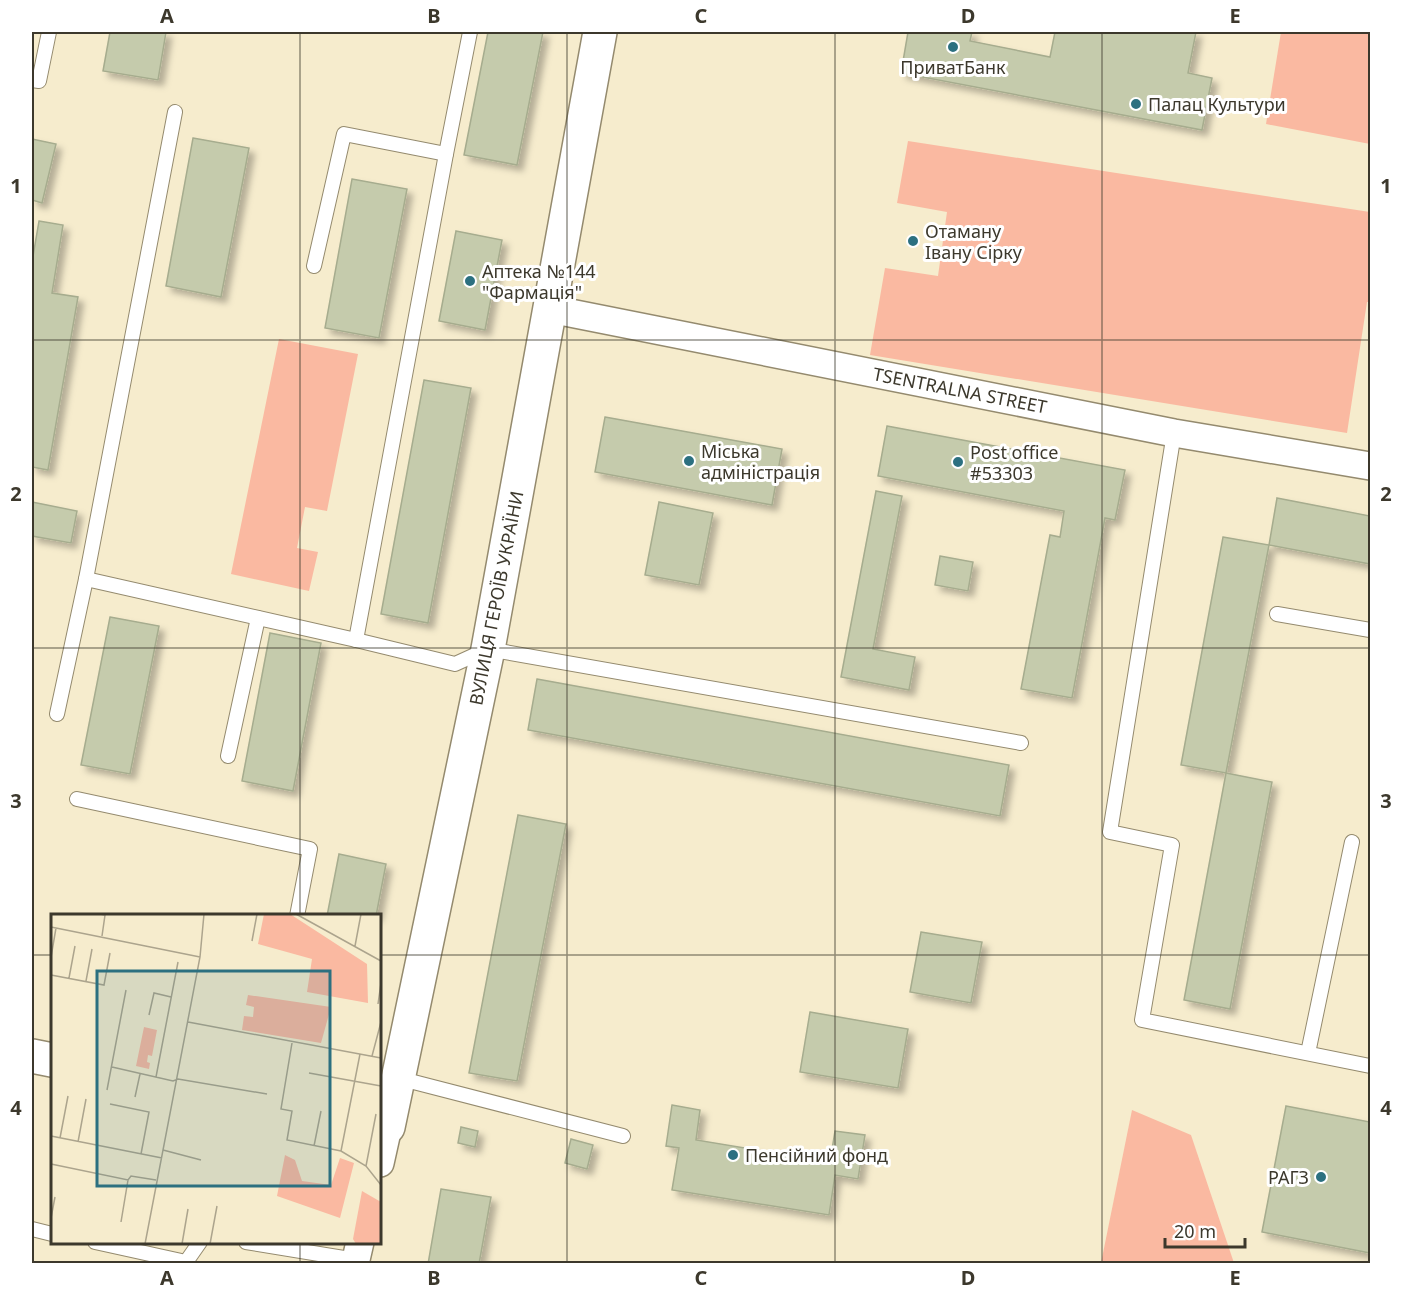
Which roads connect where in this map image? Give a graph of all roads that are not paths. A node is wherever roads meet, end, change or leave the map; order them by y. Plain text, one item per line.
1 (49, 32) edge
2 (471, 32) edge
3 (600, 32) edge
4 (32, 80) edge
5 (175, 112) dead end
6 (446, 154) junction
7 (314, 266) dead end
8 (550, 309) junction
9 (1174, 433) junction
10 (1371, 466) edge
11 (86, 579) junction
12 (1277, 614) dead end
13 (258, 618) junction
14 (1371, 630) edge
15 (356, 640) junction
16 (488, 649) junction
17 (57, 714) dead end
18 (1021, 743) dead end
19 (228, 756) dead end
20 (76, 800) dead end
21 (1352, 842) dead end
22 (297, 914) edge
23 (1308, 1053) junction
24 (32, 1056) edge
25 (51, 1060) edge
26 (1371, 1066) edge
27 (398, 1078) junction
28 (384, 1126) edge
29 (623, 1136) dead end
30 (381, 1154) edge
31 (32, 1229) edge
32 (51, 1234) edge
33 (104, 1244) edge
34 (199, 1244) edge
35 (263, 1244) edge
36 (357, 1255) edge
37 (186, 1263) edge

1 - 4 lane
2 - 6 lane
3 - 8 street, ВУЛИЦЯ ГЕРОЇВ УКРАЇНИ
5 - 11 lane
6 - 7 lane
6 - 15 lane
8 - 9 street, TSENTRALNA STREET
8 - 16 street, ВУЛИЦЯ ГЕРОЇВ УКРАЇНИ
9 - 10 street, TSENTRALNA STREET
9 - 23 lane
11 - 13 lane
11 - 17 lane
12 - 14 lane
13 - 15 lane
13 - 19 lane
15 - 16 lane
16 - 18 lane
16 - 27 street, ВУЛИЦЯ ГЕРОЇВ УКРАЇНИ
20 - 22 lane
21 - 23 lane
23 - 26 lane
24 - 25 street
27 - 28 street, ВУЛИЦЯ ГЕРОЇВ УКРАЇНИ
27 - 29 lane
28 - 30 street, ВУЛИЦЯ ГЕРОЇВ УКРАЇНИ
31 - 32 lane
33 - 37 lane
34 - 37 lane
35 - 36 lane

